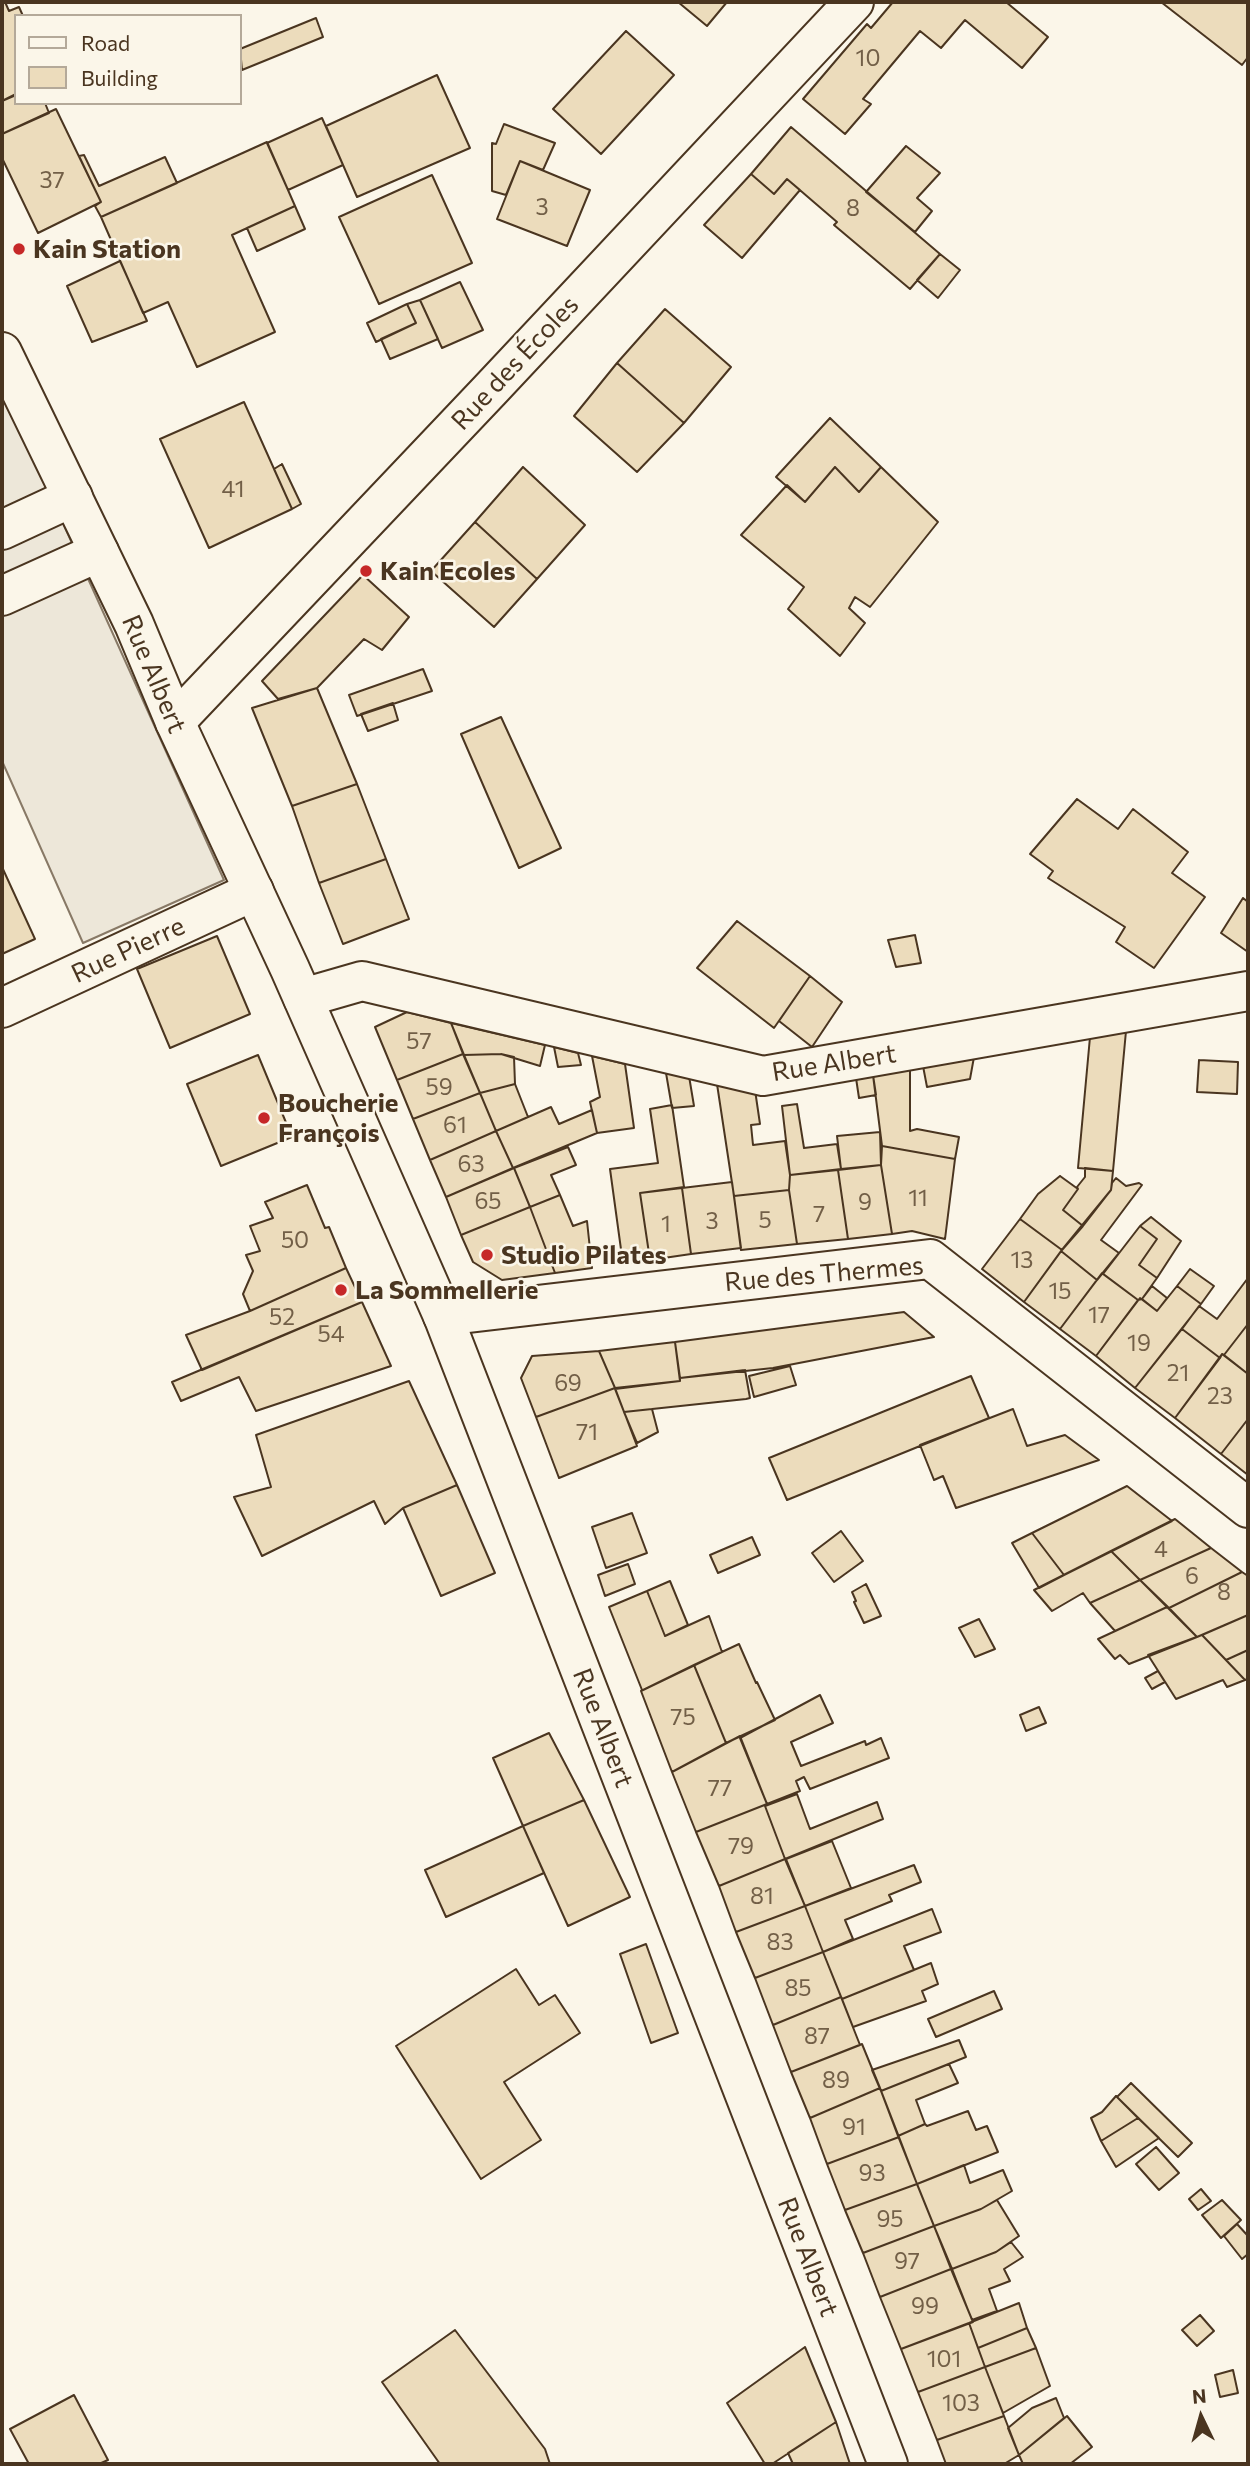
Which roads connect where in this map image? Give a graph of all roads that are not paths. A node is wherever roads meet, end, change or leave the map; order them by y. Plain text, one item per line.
1 (854, 2) edge
2 (2, 352) edge
3 (73, 498) junction
4 (2, 530) edge
5 (99, 552) junction
6 (2, 596) edge
7 (175, 722) junction
8 (254, 891) junction
9 (1248, 990) edge
10 (303, 998) junction
11 (2, 1008) edge
12 (443, 1316) junction
13 (1248, 1508) edge
14 (888, 2464) edge

1 - 7 street, Rue des Écoles
2 - 3 street, Rue Albert
3 - 4 street
3 - 5 street, Rue Albert
5 - 6 street
5 - 7 street, Rue Albert
7 - 8 street, Rue Albert
8 - 10 street, Rue Albert
8 - 11 street, Rue Pierre
9 - 10 street, Rue Albert
10 - 12 street, Rue Albert
12 - 13 street, Rue des Thermes
12 - 14 street, Rue Albert

